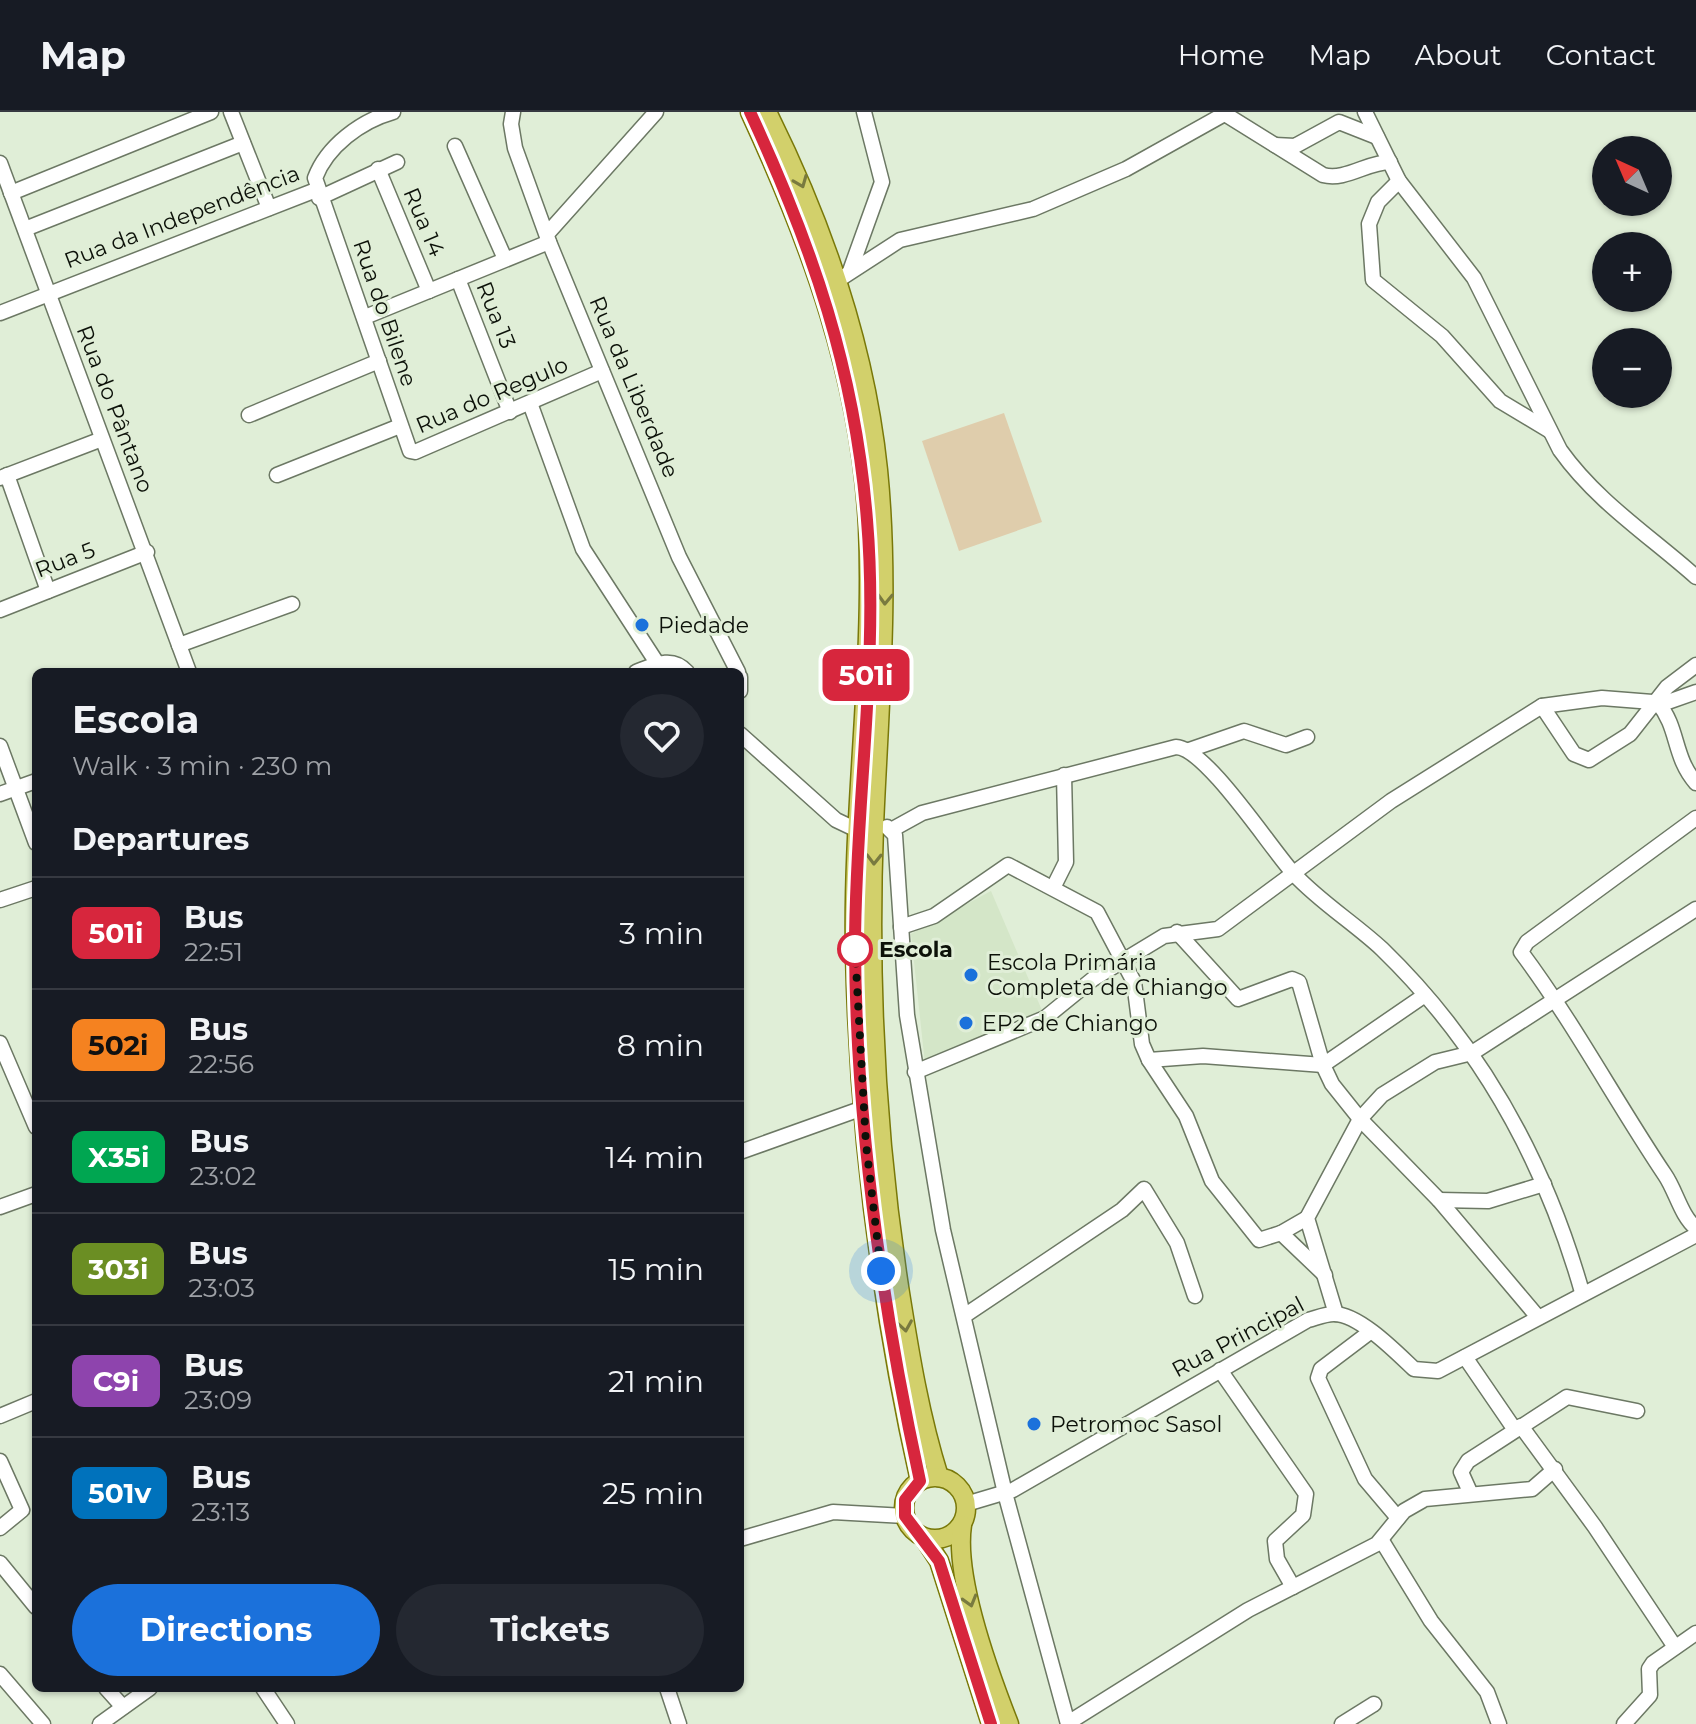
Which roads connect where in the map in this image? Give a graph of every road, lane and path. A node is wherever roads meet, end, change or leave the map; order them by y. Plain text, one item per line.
1 (211, 112) edge
2 (231, 112) edge
3 (393, 112) edge
4 (513, 112) edge
5 (656, 112) edge
6 (750, 112) edge
7 (767, 112) edge
8 (864, 112) edge
9 (1365, 112) edge
10 (1226, 113) edge
11 (1377, 137) junction
12 (243, 143) junction
13 (1270, 144) junction
14 (455, 146) dead end
15 (397, 162) dead end
16 (1390, 162) junction
17 (0, 163) edge
18 (378, 169) junction
19 (1399, 181) junction
20 (11, 193) junction
21 (318, 194) junction
22 (269, 208) junction
23 (25, 229) junction
24 (548, 238) junction
25 (505, 259) junction
26 (843, 277) junction
27 (458, 279) junction
28 (429, 291) junction
29 (48, 294) junction
30 (0, 313) edge
31 (365, 317) junction
32 (379, 361) junction
33 (596, 373) junction
34 (530, 403) junction
35 (510, 412) junction
36 (249, 415) dead end
37 (400, 426) junction
38 (1550, 431) junction
39 (102, 439) junction
40 (410, 451) joint
41 (277, 475) dead end
42 (3, 477) edge
43 (147, 552) junction
44 (1696, 577) edge
45 (48, 591) junction
46 (292, 604) dead end
47 (0, 610) edge
48 (179, 645) junction
49 (657, 663) junction
50 (1696, 665) edge
51 (188, 668) edge
52 (645, 668) edge
53 (683, 668) edge
54 (736, 668) edge
55 (1692, 694) edge
56 (1655, 703) junction
57 (1542, 706) junction
58 (1673, 730) junction
59 (744, 734) edge
60 (1307, 737) dead end
61 (0, 746) edge
62 (1189, 750) junction
63 (1064, 775) junction
64 (32, 783) edge
65 (1696, 783) edge
66 (16, 789) junction
67 (0, 794) edge
68 (1696, 818) edge
69 (875, 829) junction
70 (32, 832) edge
71 (1295, 874) junction
72 (1053, 888) junction
73 (32, 889) edge
74 (0, 900) edge
75 (1696, 909) edge
76 (901, 927) junction
77 (1218, 929) junction
78 (1177, 932) junction
79 (1192, 949) junction
80 (1122, 961) junction
81 (1425, 995) junction
82 (1555, 998) junction
83 (2, 1053) edge
84 (1472, 1053) junction
85 (1149, 1060) junction
86 (1323, 1065) junction
87 (915, 1072) junction
88 (863, 1108) junction
89 (32, 1118) edge
90 (1360, 1119) junction
91 (744, 1151) edge
92 (1544, 1184) junction
93 (32, 1195) edge
94 (1439, 1200) junction
95 (0, 1207) edge
96 (1307, 1218) junction
97 (1696, 1228) edge
98 (1281, 1233) junction
99 (1696, 1235) edge
100 (1325, 1276) junction
101 (1582, 1292) junction
102 (1195, 1296) dead end
103 (1336, 1314) junction
104 (964, 1316) junction
105 (1537, 1316) junction
106 (1370, 1332) junction
107 (1465, 1357) junction
108 (1220, 1370) junction
109 (32, 1403) edge
110 (1637, 1411) dead end
111 (0, 1416) edge
112 (1518, 1428) junction
113 (0, 1461) edge
114 (1555, 1469) junction
115 (939, 1477) junction
116 (920, 1481) junction
117 (1470, 1492) junction
118 (1005, 1493) junction
119 (966, 1504) junction
120 (905, 1516) junction
121 (1398, 1518) junction
122 (962, 1525) junction
123 (0, 1528) edge
124 (744, 1538) edge
125 (924, 1538) junction
126 (1382, 1541) junction
127 (0, 1563) edge
128 (1293, 1587) junction
129 (32, 1602) edge
130 (1696, 1633) edge
131 (1675, 1647) junction
132 (0, 1674) edge
133 (110, 1692) edge
134 (144, 1692) edge
135 (266, 1692) edge
136 (668, 1692) edge
137 (1374, 1704) dead end
138 (123, 1707) junction
139 (43, 1724) edge
140 (100, 1724) edge
141 (287, 1724) edge
142 (679, 1724) edge
143 (991, 1724) edge
144 (1009, 1724) edge
145 (1068, 1724) edge
146 (1342, 1724) edge
147 (1499, 1724) edge
148 (1624, 1724) edge

1 - 20 street
2 - 12 street
3 - 21 street, Rua da Independência
4 - 24 street, Rua da Liberdade
5 - 24 street
6 - 69 main road
7 -> 26 main road
8 - 26 street
9 - 11 street
10 - 13 street
10 - 26 street
11 - 13 street
11 - 16 street
12 - 22 street
12 - 23 street
13 - 16 street
14 - 25 street
15 - 18 street
16 - 19 street
17 - 20 street, Rua do Pântano
18 - 21 street
18 - 28 street, Rua 14
19 - 38 street
19 - 38 street
20 - 23 street, Rua do Pântano
21 - 22 street, Rua da Independência
21 - 31 street, Rua do Bilene
22 - 29 street, Rua da Independência
23 - 29 street, Rua do Pântano
24 - 25 street
24 - 33 street, Rua da Liberdade
25 - 27 street
26 -> 69 main road
27 - 28 street
27 - 35 street, Rua 13
28 - 31 street
29 - 30 street, Rua da Independência
29 - 39 street, Rua do Pântano
31 - 32 street, Rua do Bilene
32 - 36 street
32 - 37 street, Rua do Bilene
33 - 34 street, Rua do Regulo
33 - 54 street, Rua da Liberdade
34 - 35 street, Rua do Regulo
34 - 49 street
35 - 40 street, Rua do Regulo
37 - 40 street, Rua do Bilene
37 - 41 street
38 - 44 street
39 - 42 street
39 - 43 street, Rua do Pântano
42 - 45 street
43 - 45 street, Rua 5
43 - 48 street, Rua do Pântano
45 - 47 street, Rua 5
46 - 48 street
48 - 51 street, Rua do Pântano
49 - 52 street
49 - 53 street
50 - 56 street
55 - 56 street
55 - 58 street
56 - 57 street
56 - 57 street
56 - 58 street
57 - 71 street
58 - 65 street
59 - 69 street
60 - 62 street
61 - 66 street
62 - 63 street
62 - 71 street
63 - 69 street
63 - 72 street
64 - 66 street
66 - 67 street
66 - 70 street
68 - 82 street
69 - 76 street
69 - 88 main road
69 -> 115 main road
71 - 77 street
71 - 81 street
72 - 76 street
72 - 80 street
73 - 74 street
75 - 82 street
76 - 87 street
77 - 78 street
77 - 79 street
78 - 79 street
78 - 80 street
79 - 86 street
80 - 85 street
80 - 87 street
81 - 84 street
81 - 86 street
82 - 84 street
82 - 97 street
83 - 89 street
84 - 90 street
84 - 92 street
85 - 86 street
85 - 98 street
86 - 90 street
87 - 104 street
88 - 91 street
88 - 116 main road
90 - 94 street
90 - 96 street
92 - 94 street
92 - 101 street
93 - 95 street
94 - 105 street
96 - 98 street
96 - 100 street
98 - 100 street
99 - 101 street, Rua Principal
100 - 103 street
101 - 105 street, Rua Principal
102 - 104 street
103 - 106 street, Rua Principal
103 - 108 street, Rua Principal
104 - 118 street
105 - 107 street, Rua Principal
106 - 107 street, Rua Principal
106 - 121 street
107 - 112 street
108 - 118 street, Rua Principal
108 - 128 street
109 - 111 street
110 - 112 street
112 - 114 street
112 - 117 street
113 - 123 street
114 - 117 street
114 - 131 street
115 - 116 main road
115 - 119 main road
116 - 120 main road
117 - 121 street
118 - 119 street, Rua Principal
118 - 145 street
119 - 122 main road
120 - 124 street
120 - 125 main road
121 - 126 street
122 - 125 main road
122 -> 144 main road
125 - 143 main road
126 - 128 street
126 - 147 street
127 - 129 street
128 - 145 street
130 - 131 street
131 - 148 street
132 - 139 street
133 - 138 street
134 - 138 street
135 - 141 street
136 - 142 street
137 - 146 street
138 - 140 street

